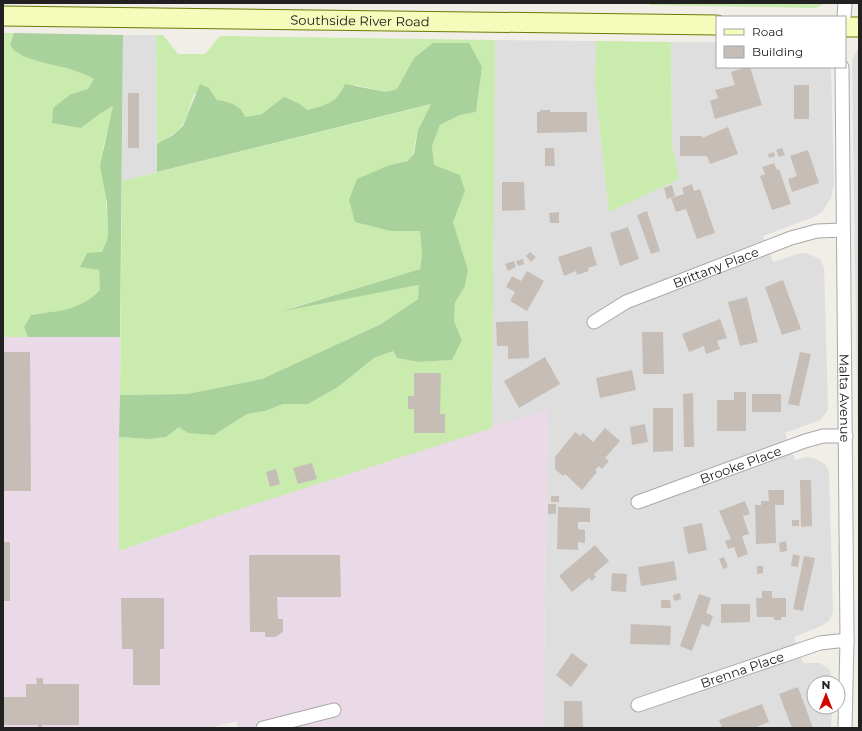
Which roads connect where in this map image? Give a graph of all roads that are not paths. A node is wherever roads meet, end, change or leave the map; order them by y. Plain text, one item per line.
1 (845, 3) edge
2 (3, 16) edge
3 (844, 16) edge
4 (716, 25) edge
5 (846, 27) edge
6 (859, 28) edge
7 (842, 68) edge
8 (843, 230) junction
9 (594, 322) dead end
10 (846, 436) junction
11 (638, 502) dead end
12 (847, 640) junction
13 (638, 705) dead end
14 (334, 710) dead end
15 (263, 728) edge
16 (845, 728) edge

1 - 3 street
2 - 4 main road, Southside River Road
5 - 6 main road
7 - 8 street, Malta Avenue
8 - 9 street, Brittany Place
8 - 10 street, Malta Avenue
10 - 11 street, Brooke Place
10 - 12 street, Malta Avenue
12 - 13 street, Brenna Place
12 - 16 street, Malta Avenue
14 - 15 street

